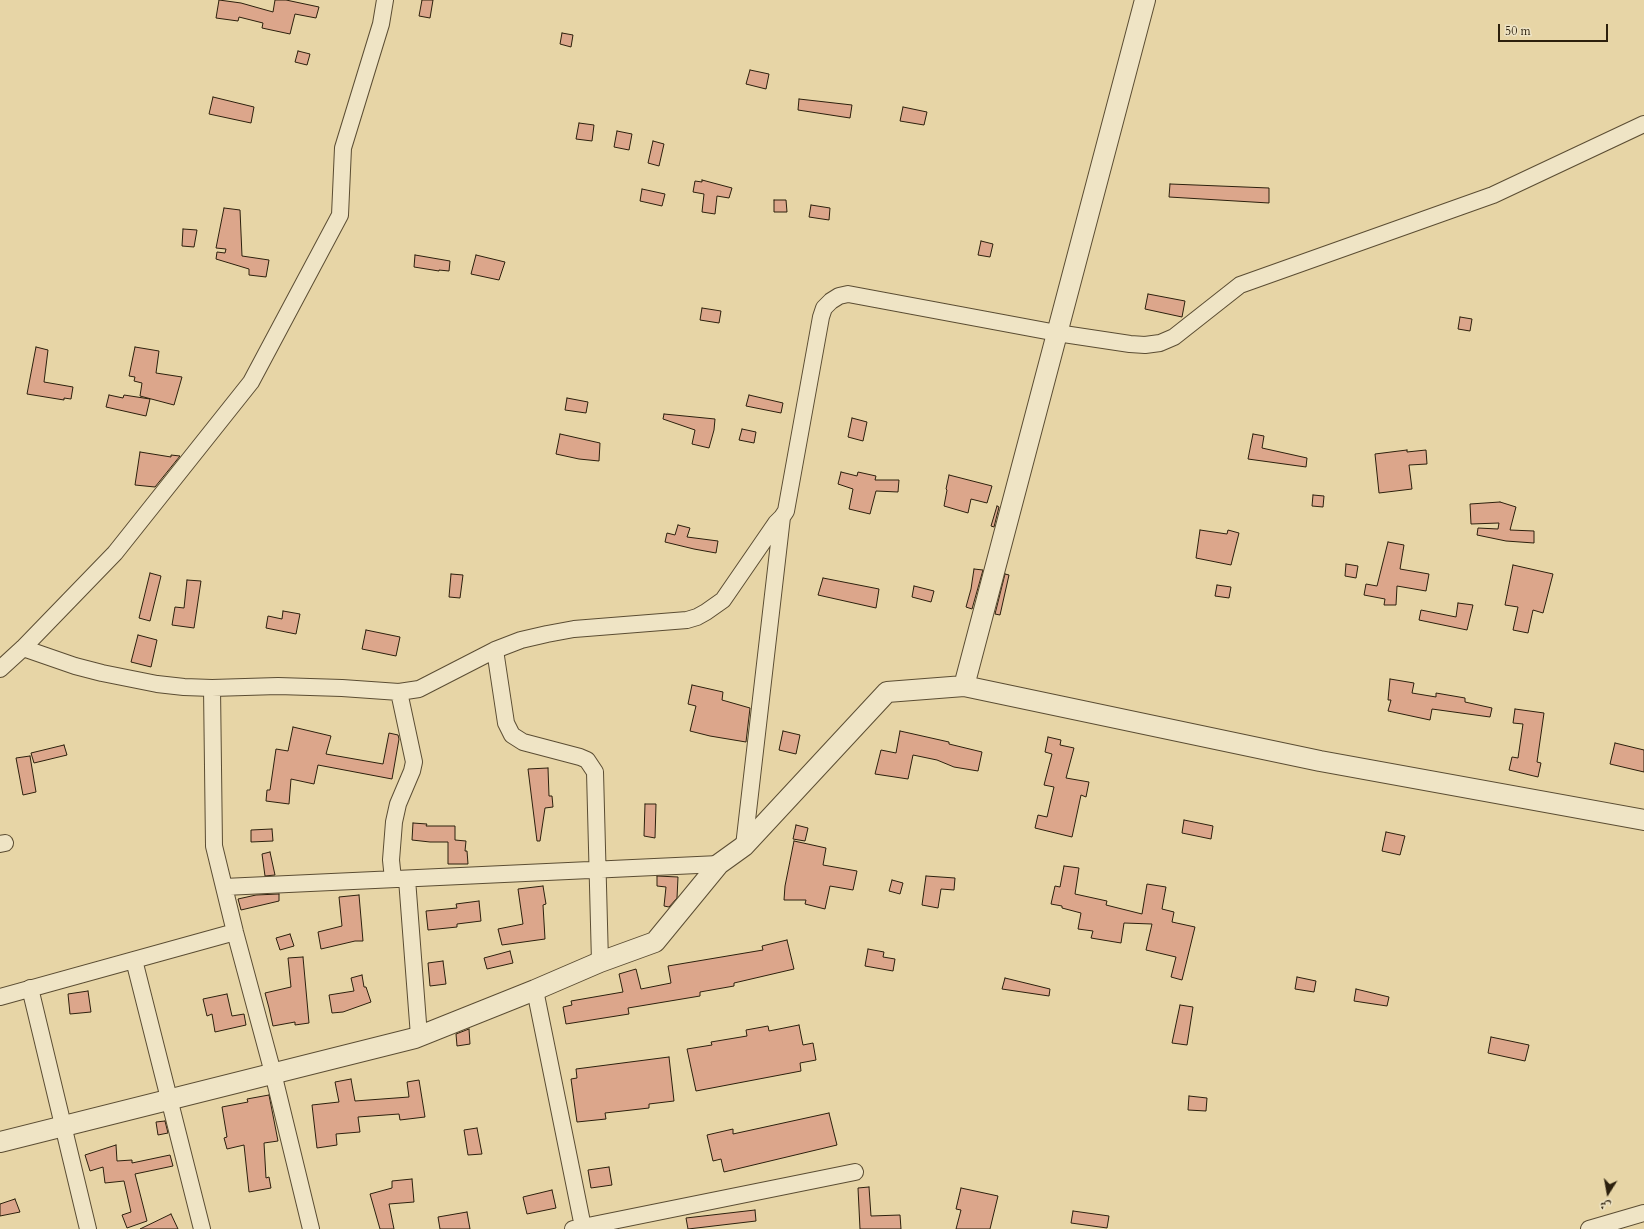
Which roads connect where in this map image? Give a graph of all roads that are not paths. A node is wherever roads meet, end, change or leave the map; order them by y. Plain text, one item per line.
1 (385, 0) edge
2 (1145, 0) edge
3 (1644, 124) edge
4 (1057, 333) junction
5 (782, 517) junction
6 (23, 648) junction
7 (495, 650) junction
8 (0, 669) edge
9 (964, 686) junction
10 (212, 688) junction
11 (399, 692) junction
12 (1644, 820) edge
13 (744, 846) junction
14 (719, 864) junction
15 (598, 869) junction
16 (400, 879) junction
17 (224, 887) junction
18 (235, 932) junction
19 (134, 960) junction
20 (600, 962) junction
21 (30, 988) junction
22 (535, 990) junction
23 (0, 997) edge
24 (419, 1036) junction
25 (273, 1073) junction
26 (170, 1099) junction
27 (63, 1126) junction
28 (0, 1142) edge
29 (855, 1172) dead end
30 (1644, 1213) edge
31 (588, 1227) edge
32 (88, 1229) edge
33 (202, 1229) edge
34 (311, 1229) edge
35 (1589, 1229) edge

1 - 6 street
2 - 4 street
3 - 4 street
4 - 5 street
4 - 9 street
5 - 7 street
5 - 13 street
6 - 8 street
6 - 10 street
7 - 11 street
7 - 15 street
9 - 12 street
9 - 13 street
10 - 11 street
10 - 17 street
11 - 16 street
13 - 14 street
14 - 15 street
14 - 20 street
15 - 16 street
15 - 20 street
16 - 17 street
16 - 24 street
17 - 18 street
18 - 19 street
18 - 25 street
19 - 21 street
19 - 26 street
20 - 22 street
21 - 23 street
21 - 27 street
22 - 24 street
22 - 31 street
24 - 25 street
25 - 26 street
25 - 34 street
26 - 27 street
26 - 33 street
27 - 28 street
27 - 32 street
29 - 31 street
30 - 35 street

